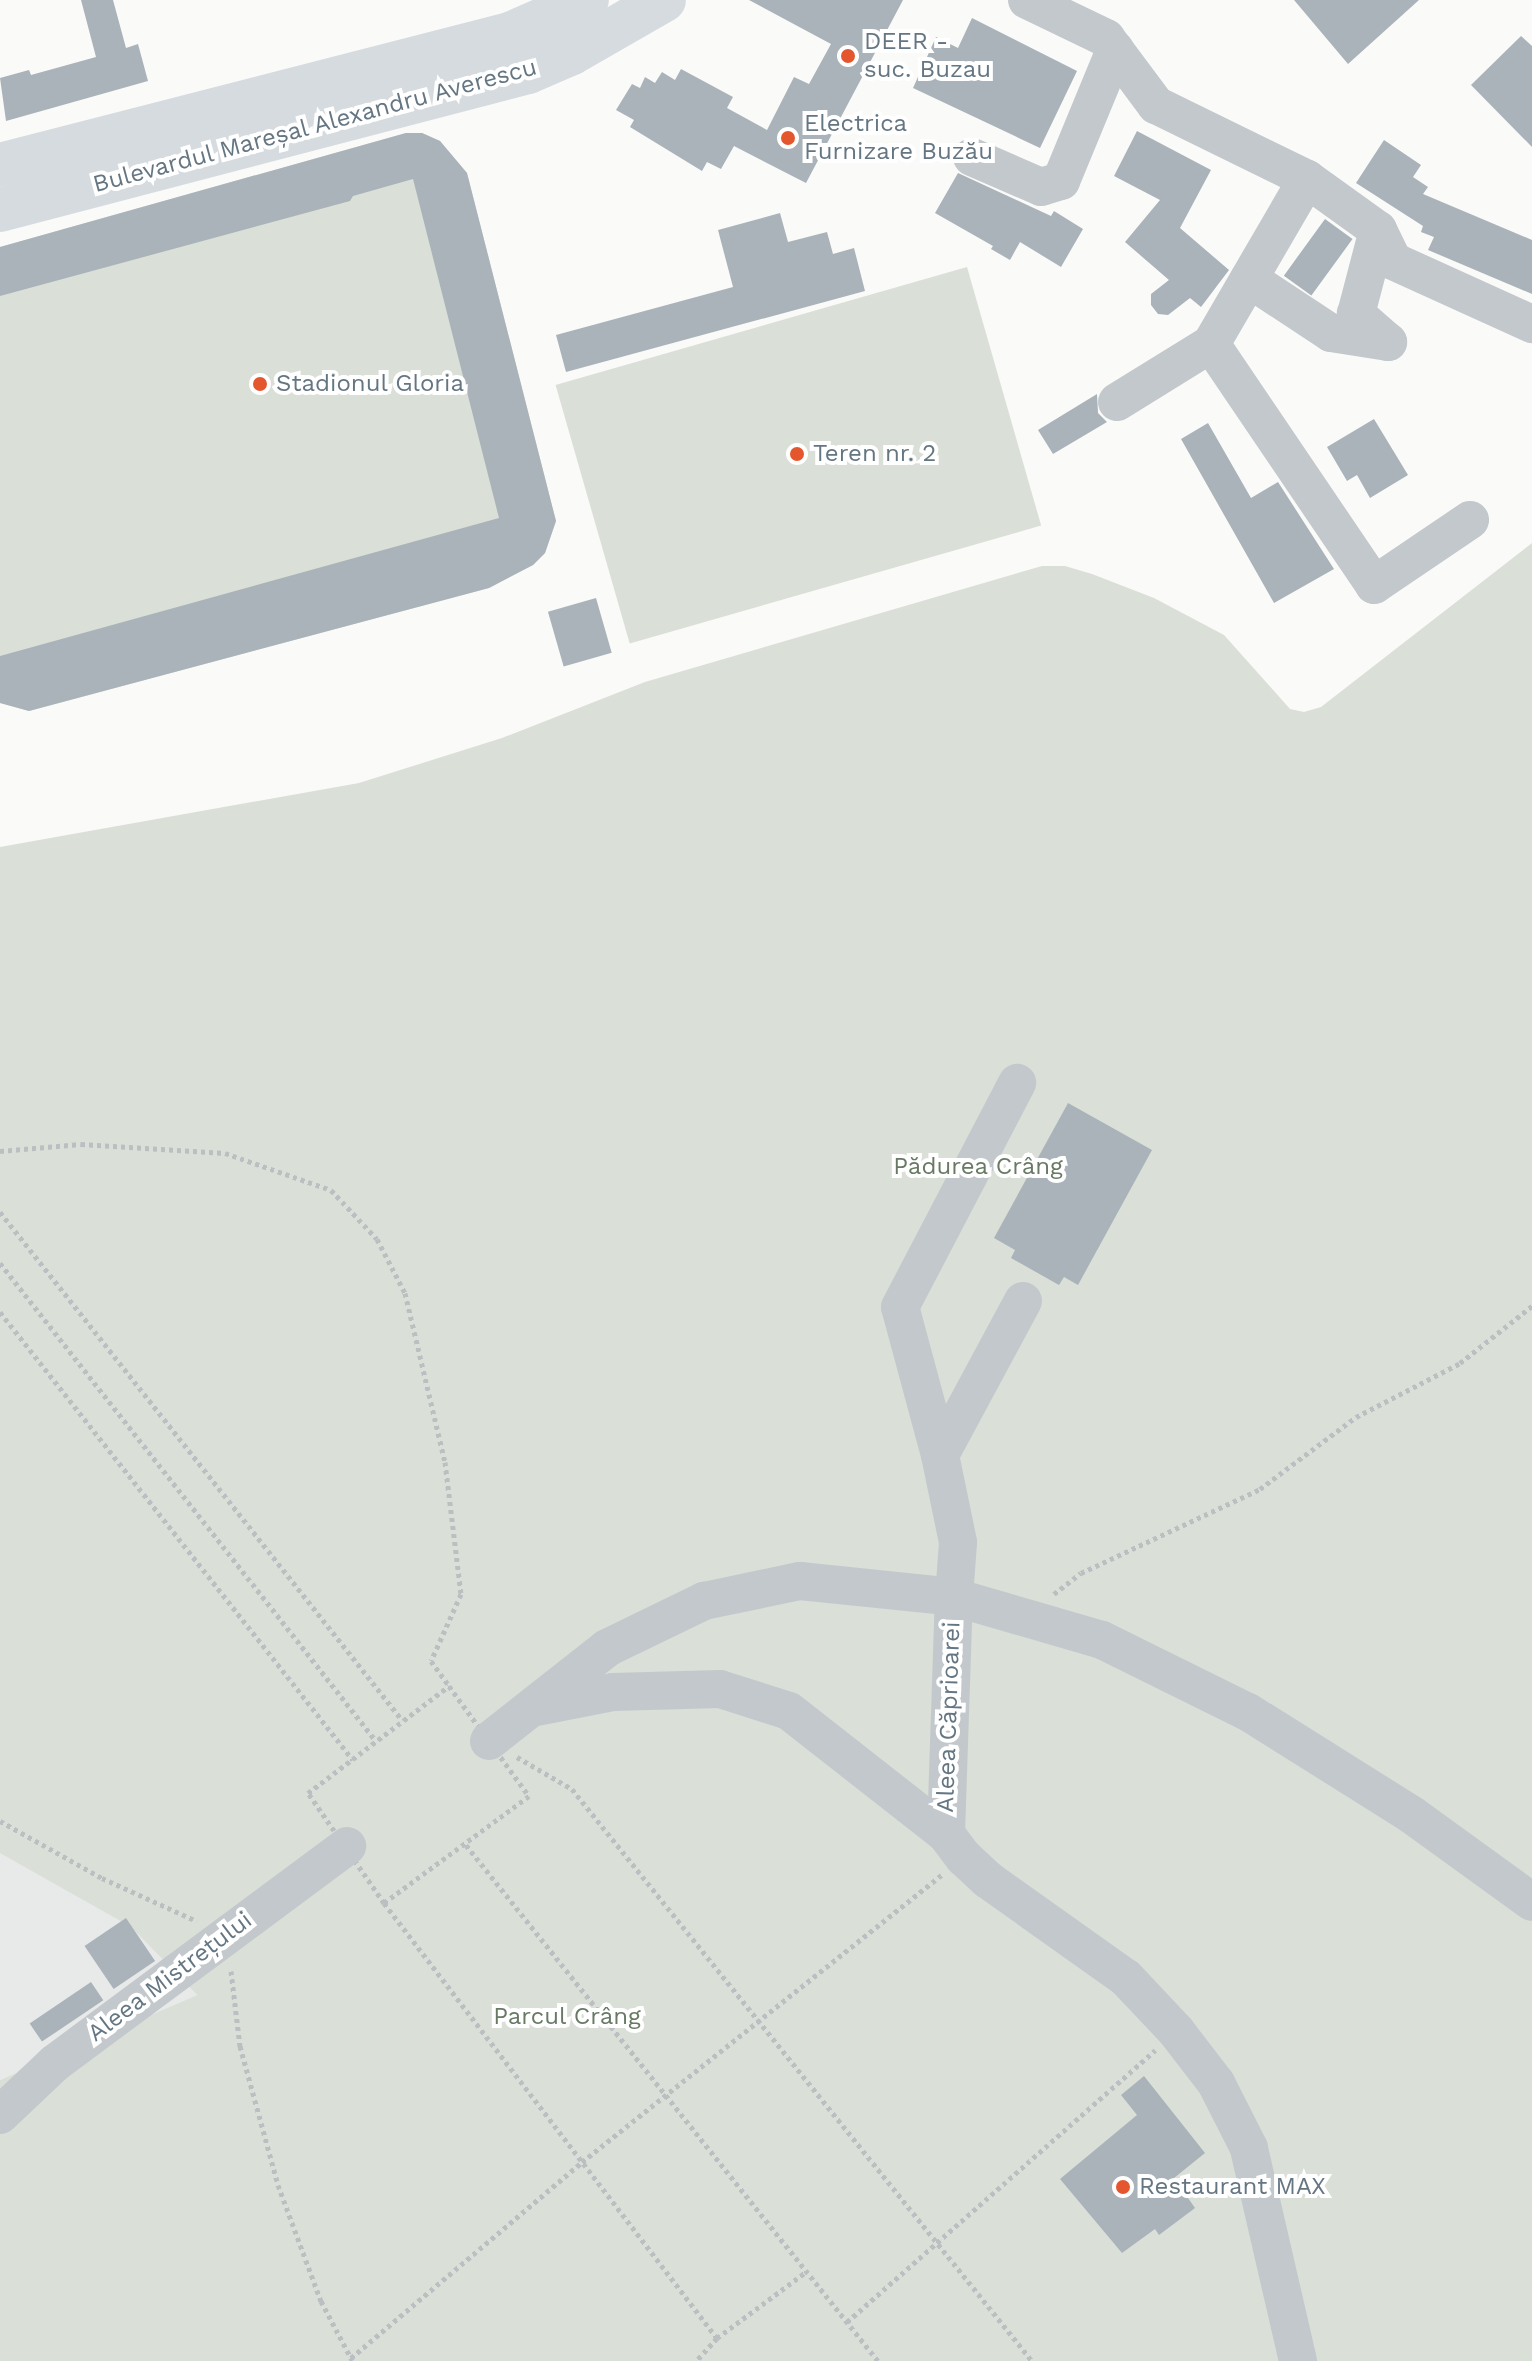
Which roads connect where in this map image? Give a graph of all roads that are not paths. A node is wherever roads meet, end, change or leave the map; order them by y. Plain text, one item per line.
1 (587, 0) edge
2 (664, 0) edge
3 (1027, 0) edge
4 (1115, 50) junction
5 (972, 157) dead end
6 (0, 165) edge
7 (1307, 179) junction
8 (0, 210) edge
9 (1379, 252) junction
10 (1249, 279) junction
11 (1532, 324) edge
12 (1211, 344) junction
13 (1117, 402) dead end
14 (1470, 520) dead end
15 (1017, 1083) dead end
16 (1023, 1301) dead end
17 (940, 1455) junction
18 (954, 1597) junction
19 (530, 1709) junction
20 (489, 1741) road end
21 (347, 1846) road end
22 (955, 1846) junction
23 (1532, 1902) edge
24 (0, 2115) edge
25 (1298, 2361) edge

1 - 6 main road, Bulevardul Mareșal Alexandru Averescu
2 - 8 main road, Bulevardul Mareșal Alexandru Averescu
3 - 4 lane
4 - 5 lane
4 - 7 lane
7 - 9 lane
7 - 10 lane
9 - 10 lane
9 - 11 lane
10 - 12 lane
12 - 13 lane
12 - 14 lane
15 - 17 lane
16 - 17 lane
17 - 18 lane
18 - 19 lane
18 - 22 lane, Aleea Căprioarei
18 - 23 lane, Aleea Căprioarei
19 - 20 lane
19 - 22 lane
21 - 24 lane, Aleea Mistrețului
22 - 25 lane

